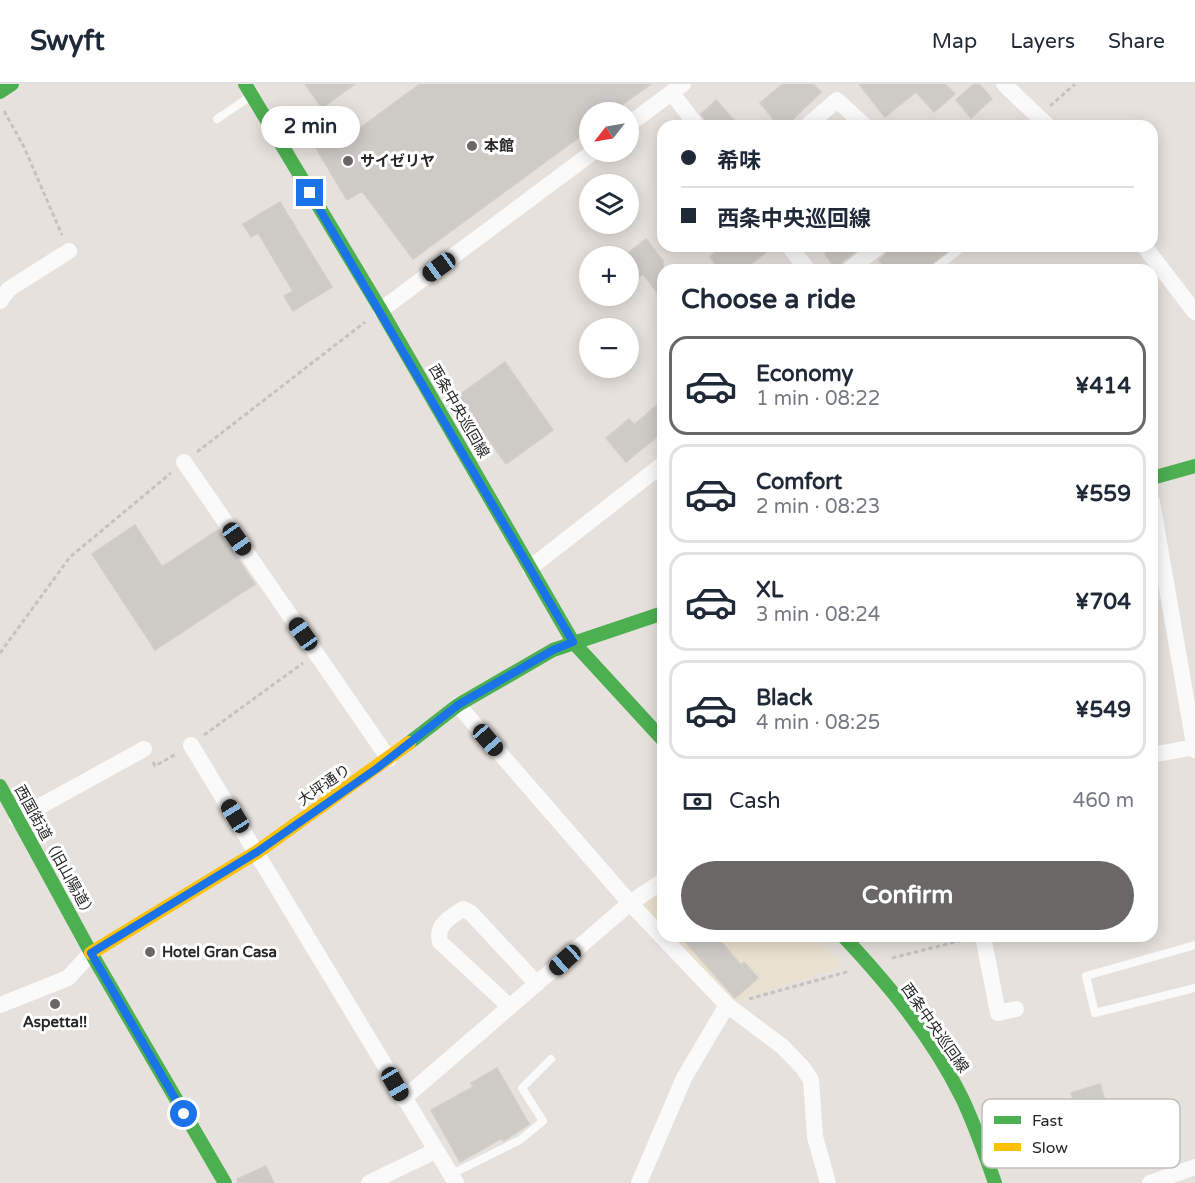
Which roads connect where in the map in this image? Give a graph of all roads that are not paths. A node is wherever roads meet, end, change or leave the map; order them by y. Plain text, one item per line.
1 (12, 84) edge
2 (1004, 84) edge
3 (677, 89) edge
4 (249, 90) edge
5 (0, 92) edge
6 (639, 117) edge
7 (217, 119) dead end
8 (694, 120) edge
9 (814, 120) edge
10 (859, 120) edge
11 (1042, 120) edge
12 (581, 162) edge
13 (69, 251) road end
14 (794, 252) edge
15 (872, 252) edge
16 (956, 252) edge
17 (1149, 252) edge
18 (803, 264) edge
19 (856, 264) edge
20 (941, 264) edge
21 (1158, 264) edge
22 (1158, 264) edge
23 (0, 301) edge
24 (381, 310) junction
25 (1195, 312) edge
26 (184, 462) dead end
27 (1195, 466) edge
28 (657, 469) edge
29 (1158, 476) edge
30 (1158, 536) edge
31 (530, 568) junction
32 (657, 615) edge
33 (573, 642) junction
34 (458, 705) junction
35 (657, 733) edge
36 (191, 745) road end
37 (1195, 748) edge
38 (144, 749) road end
39 (1158, 754) edge
40 (389, 759) junction
41 (0, 786) edge
42 (17, 819) junction
43 (257, 852) junction
44 (657, 885) edge
45 (630, 903) junction
46 (657, 931) edge
47 (667, 942) edge
48 (849, 942) edge
49 (977, 942) edge
50 (1195, 945) edge
51 (91, 953) junction
52 (537, 984) junction
53 (1195, 988) edge
54 (0, 1005) edge
55 (727, 1005) junction
56 (510, 1007) junction
57 (1016, 1009) dead end
58 (551, 1059) dead end
59 (403, 1099) junction
60 (982, 1149) edge
61 (435, 1150) junction
62 (1195, 1167) edge
63 (989, 1168) edge
64 (454, 1178) edge
65 (225, 1183) edge
66 (369, 1183) edge
67 (639, 1183) edge
68 (828, 1183) edge
69 (995, 1183) edge
70 (1149, 1183) edge

1 - 5 street
2 - 11 street
3 - 6 street
3 - 8 street
4 - 7 lane
4 - 24 street, 西条中央巡回線
9 - 10 street
12 - 24 street
13 - 23 street
14 - 18 street
15 - 19 street
16 - 20 lane
17 - 22 street
21 - 25 street
24 - 31 street, 西条中央巡回線
26 - 40 street
27 - 29 street
28 - 31 street
30 - 37 street
31 - 33 street, 西条中央巡回線
32 - 33 street, 大坪通り
33 - 34 street, 大坪通り
33 - 35 street, 西条中央巡回線
34 - 40 street, 大坪通り
34 - 45 street
36 - 43 street
37 - 39 street
38 - 42 street
40 - 43 street, 大坪通り
41 - 42 street, 西国街道（旧山陽道）
42 - 51 street, 西国街道（旧山陽道）
43 - 51 street, 大坪通り
43 - 59 street
44 - 45 street
45 - 46 street
45 - 52 street
47 - 55 street
48 - 60 street, 西条中央巡回線
49 - 57 street
50 - 53 lane
51 - 54 street
51 - 65 street, 西国街道（旧山陽道）
52 - 56 street
52 - 56 street
55 - 67 street
55 - 68 street
56 - 59 street
58 - 64 lane
59 - 61 street
61 - 64 street
61 - 66 street
62 - 70 street
63 - 69 street, 西条中央巡回線

